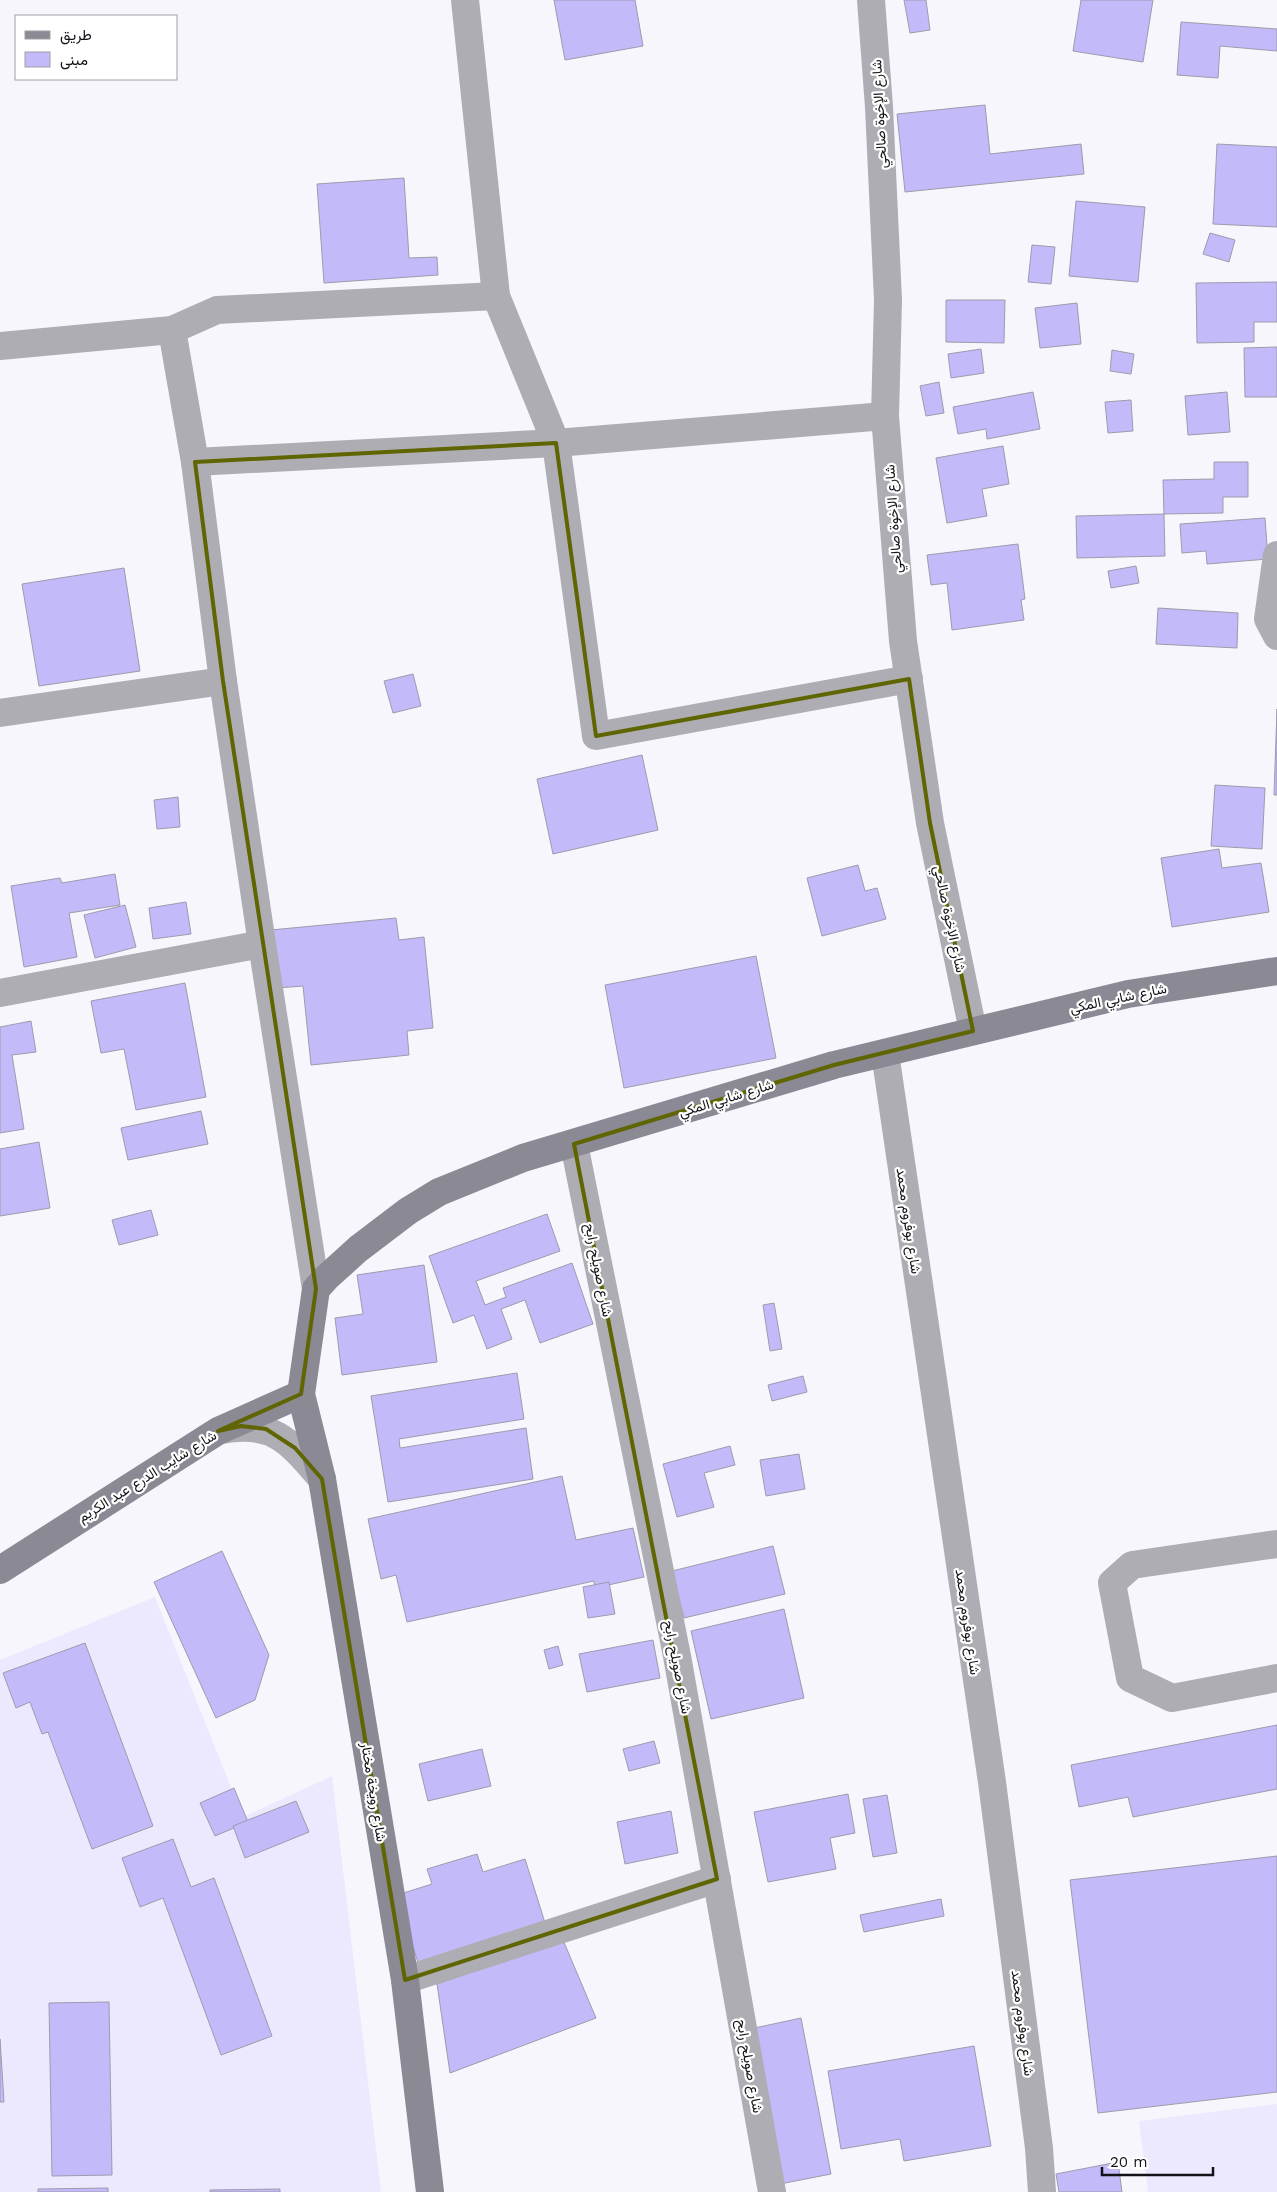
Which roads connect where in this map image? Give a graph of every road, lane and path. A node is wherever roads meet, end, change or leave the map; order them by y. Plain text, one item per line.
1 (465, 0) edge
2 (871, 0) edge
3 (496, 296) junction
4 (172, 330) junction
5 (0, 346) edge
6 (885, 416) junction
7 (556, 443) junction
8 (195, 462) junction
9 (1277, 555) edge
10 (1277, 636) edge
11 (909, 679) junction
12 (222, 681) junction
13 (0, 713) edge
14 (262, 944) junction
15 (1277, 971) edge
16 (0, 993) edge
17 (973, 1031) junction
18 (885, 1053) junction
19 (574, 1144) junction
20 (316, 1289) junction
21 (301, 1394) junction
22 (218, 1431) junction
23 (322, 1479) junction
24 (1277, 1544) edge
25 (0, 1570) edge
26 (1277, 1678) edge
27 (717, 1879) junction
28 (405, 1980) junction
29 (430, 2192) edge
30 (772, 2192) edge
31 (1042, 2192) edge

1 - 3 street
2 - 6 street, شارع الإخوة صالحي
3 - 4 street
3 - 7 street
4 - 5 street
4 - 8 street
6 - 7 street
6 - 11 street, شارع الإخوة صالحي
7 - 8 street
7 - 11 street
8 - 12 street
9 - 10 street
11 - 17 street, شارع الإخوة صالحي
12 - 13 street
12 - 14 street
14 - 16 street
14 - 20 street
15 - 17 main road, شارع شابي المكي
17 - 18 main road, شارع شابي المكي
18 - 19 main road, شارع شابي المكي
18 - 31 street, شارع بوفروم محمد
19 - 20 main road, شارع شابي المكي
19 - 27 street, شارع صويلح رابح
20 - 21 main road
21 - 22 main road, شارع شايب الدرع عبد الكريم
21 - 23 main road, شارع رويخة مختار
22 - 23 street
22 - 25 main road, شارع شايب الدرع عبد الكريم
23 - 28 main road, شارع رويخة مختار
24 - 26 street
27 - 28 street
27 - 30 street, شارع صويلح رابح
28 - 29 main road, شارع رويخة مختار

